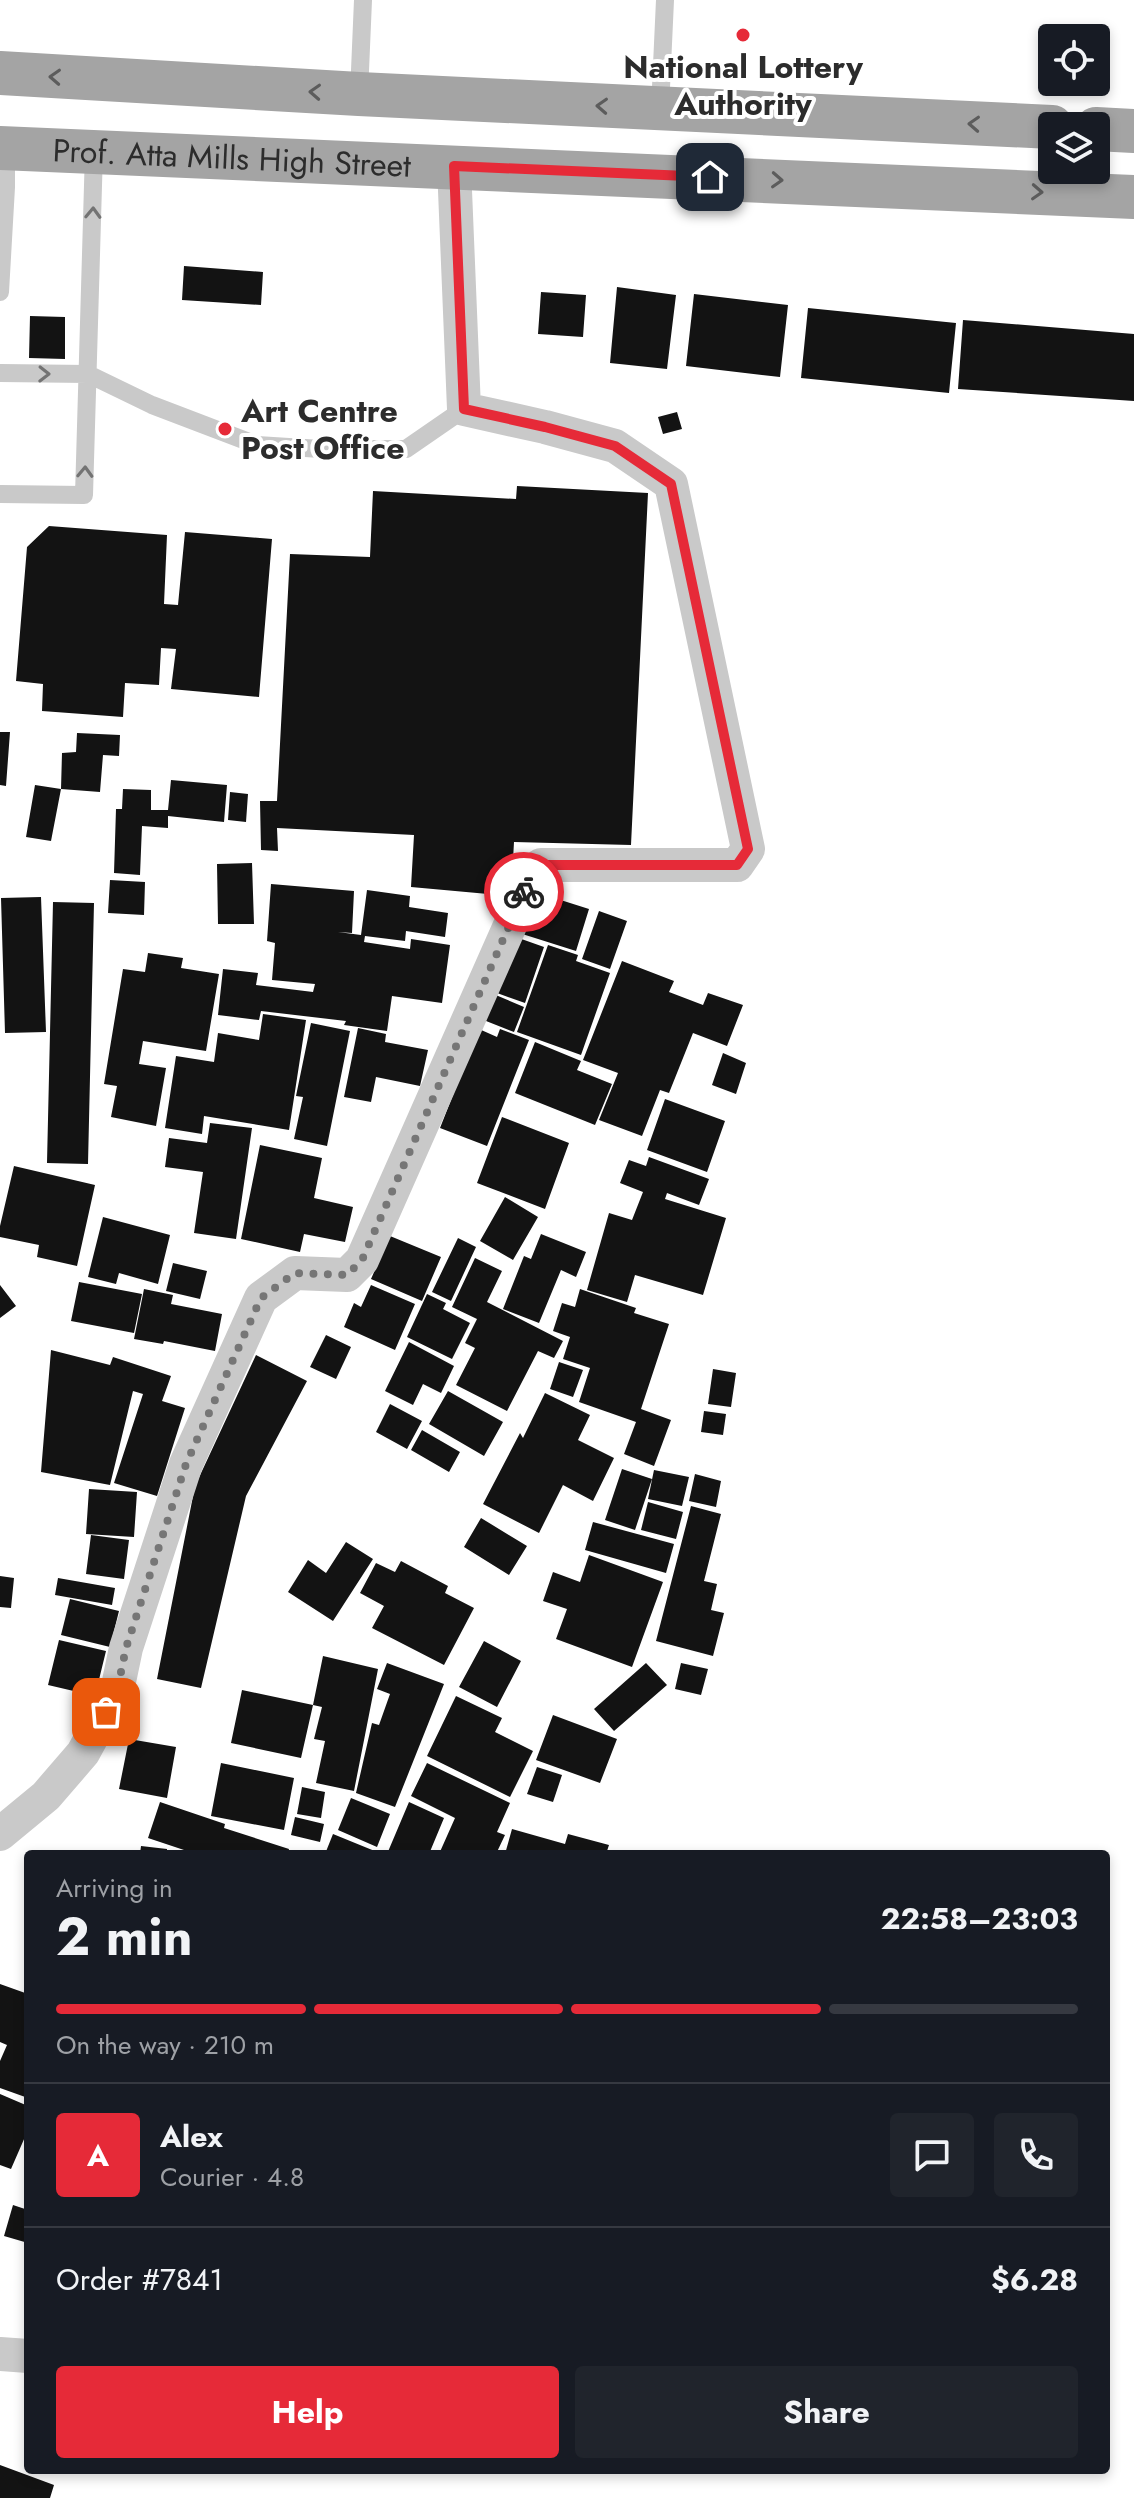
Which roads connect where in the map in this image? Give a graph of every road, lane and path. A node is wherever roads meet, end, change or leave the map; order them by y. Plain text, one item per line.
1 (363, 0) edge
2 (665, 0) edge
3 (0, 73) edge
4 (359, 94) junction
5 (660, 109) junction
6 (1038, 126) edge
7 (1110, 130) edge
8 (1134, 131) edge
9 (3, 148) edge
10 (94, 151) junction
11 (454, 166) junction
12 (1134, 197) edge
13 (0, 292) edge
14 (0, 373) edge
15 (88, 374) junction
16 (464, 409) junction
17 (0, 494) edge
18 (0, 1834) edge
19 (0, 2354) edge
20 (24, 2356) edge

1 - 4 lane
2 - 5 lane
4 -> 3 main road, Prof. Atta Mills High Street
5 -> 4 main road, Prof. Atta Mills High Street
6 -> 5 main road, Prof. Atta Mills High Street
7 - 8 main road
9 - 10 main road, Prof. Atta Mills High Street
9 - 13 lane
10 - 11 main road, Prof. Atta Mills High Street
15 -> 10 lane
11 -> 12 main road, Prof. Atta Mills High Street
11 - 16 street
14 -> 15 lane
15 - 16 lane
17 -> 15 lane
16 - 18 street
19 - 20 street

